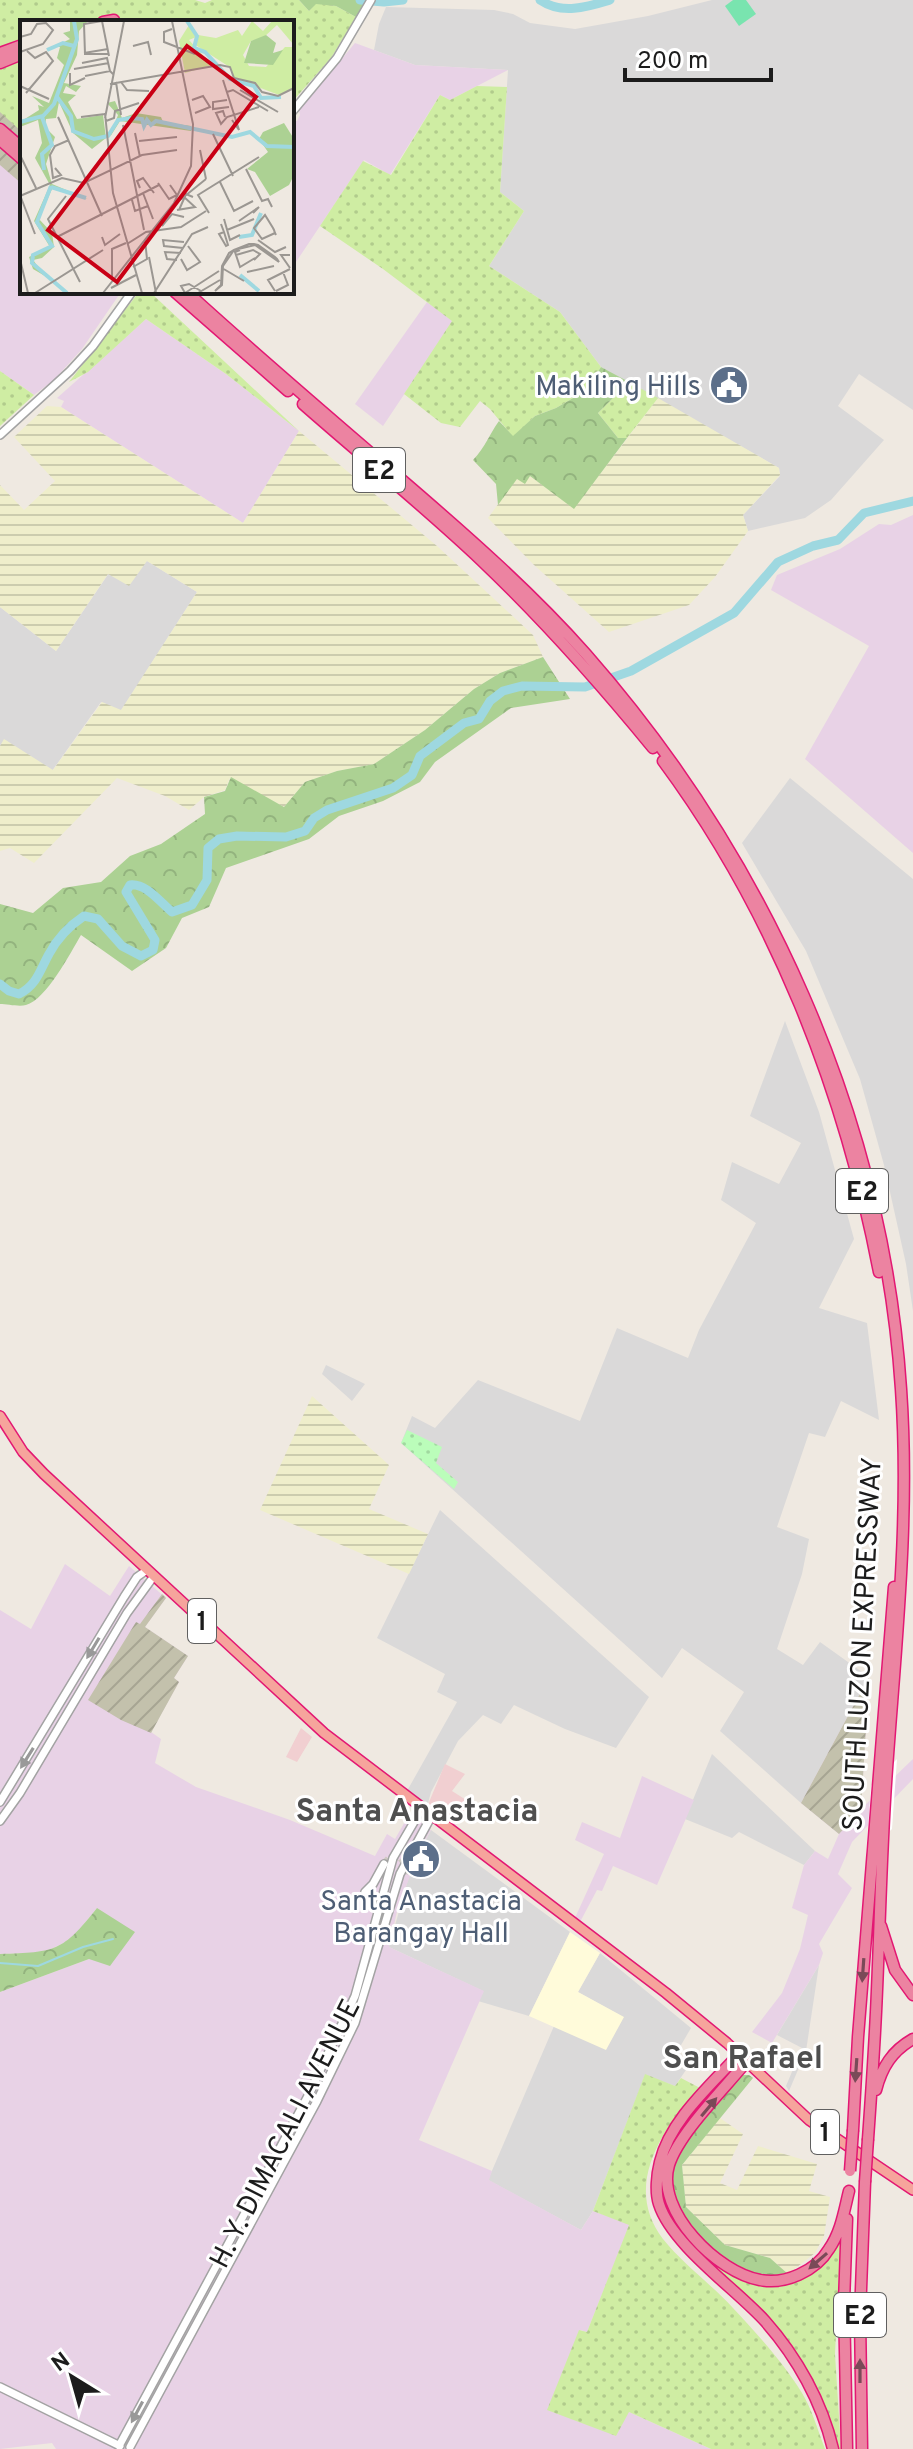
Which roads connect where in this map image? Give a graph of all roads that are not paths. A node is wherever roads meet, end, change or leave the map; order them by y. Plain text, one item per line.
1 (371, 0) edge
2 (20, 46) edge
3 (0, 53) edge
4 (20, 55) edge
5 (0, 63) edge
6 (294, 110) edge
7 (0, 129) edge
8 (0, 140) edge
9 (20, 146) edge
10 (20, 157) edge
11 (131, 294) edge
12 (177, 294) edge
13 (189, 294) edge
14 (0, 435) edge
15 (579, 653) junction
16 (617, 697) junction
17 (0, 1416) edge
18 (150, 1573) junction
19 (45, 1728) junction
20 (55, 1734) junction
21 (0, 1802) edge
22 (421, 1810) junction
23 (431, 1817) junction
24 (0, 1821) edge
25 (407, 1832) junction
26 (418, 1839) junction
27 (384, 1864) dead end
28 (405, 1875) dead end
29 (365, 1892) dead end
30 (392, 1903) junction
31 (879, 1916) junction
32 (913, 1995) edge
33 (913, 2039) edge
34 (743, 2058) junction
35 (308, 2096) junction
36 (317, 2101) junction
37 (869, 2119) junction
38 (913, 2190) edge
39 (849, 2191) junction
40 (0, 2387) edge
41 (119, 2446) junction
42 (131, 2448) edge
43 (833, 2449) edge
44 (847, 2449) edge
45 (862, 2449) edge

1 - 6 street
2 - 3 highway
4 - 5 highway
7 - 9 highway
8 - 10 highway
11 - 14 street
12 - 15 highway, SOUTH LUZON EXPRESSWAY / E2
13 - 15 highway, SOUTH LUZON EXPRESSWAY / E2
15 - 16 highway, SOUTH LUZON EXPRESSWAY / E2
16 - 31 highway, SOUTH LUZON EXPRESSWAY / E2
16 -> 39 highway, SOUTH LUZON EXPRESSWAY / E2, bridge
17 - 18 highway, 1
18 -> 19 street
18 - 20 street
18 - 22 highway, 1
19 - 20 street
19 -> 21 street
20 - 24 street
22 - 23 highway, 1
22 - 25 street, H. Y. DIMACALI AVENUE
23 - 26 street, H. Y. DIMACALI AVENUE
23 - 34 highway, 1
25 - 26 street
25 - 35 street, H. Y. DIMACALI AVENUE
26 - 30 street, H. Y. DIMACALI AVENUE
27 - 29 street
28 - 30 street
30 - 36 street, H. Y. DIMACALI AVENUE
31 - 32 highway
31 - 37 highway, SOUTH LUZON EXPRESSWAY / E2
33 - 37 highway
34 - 38 highway, 1
39 -> 34 highway
34 - 43 highway
35 - 36 street
35 -> 41 street, H. Y. DIMACALI AVENUE
36 - 42 street, H. Y. DIMACALI AVENUE
45 -> 37 highway, E2, bridge
39 - 44 highway, E2
40 - 41 street
41 - 42 street

